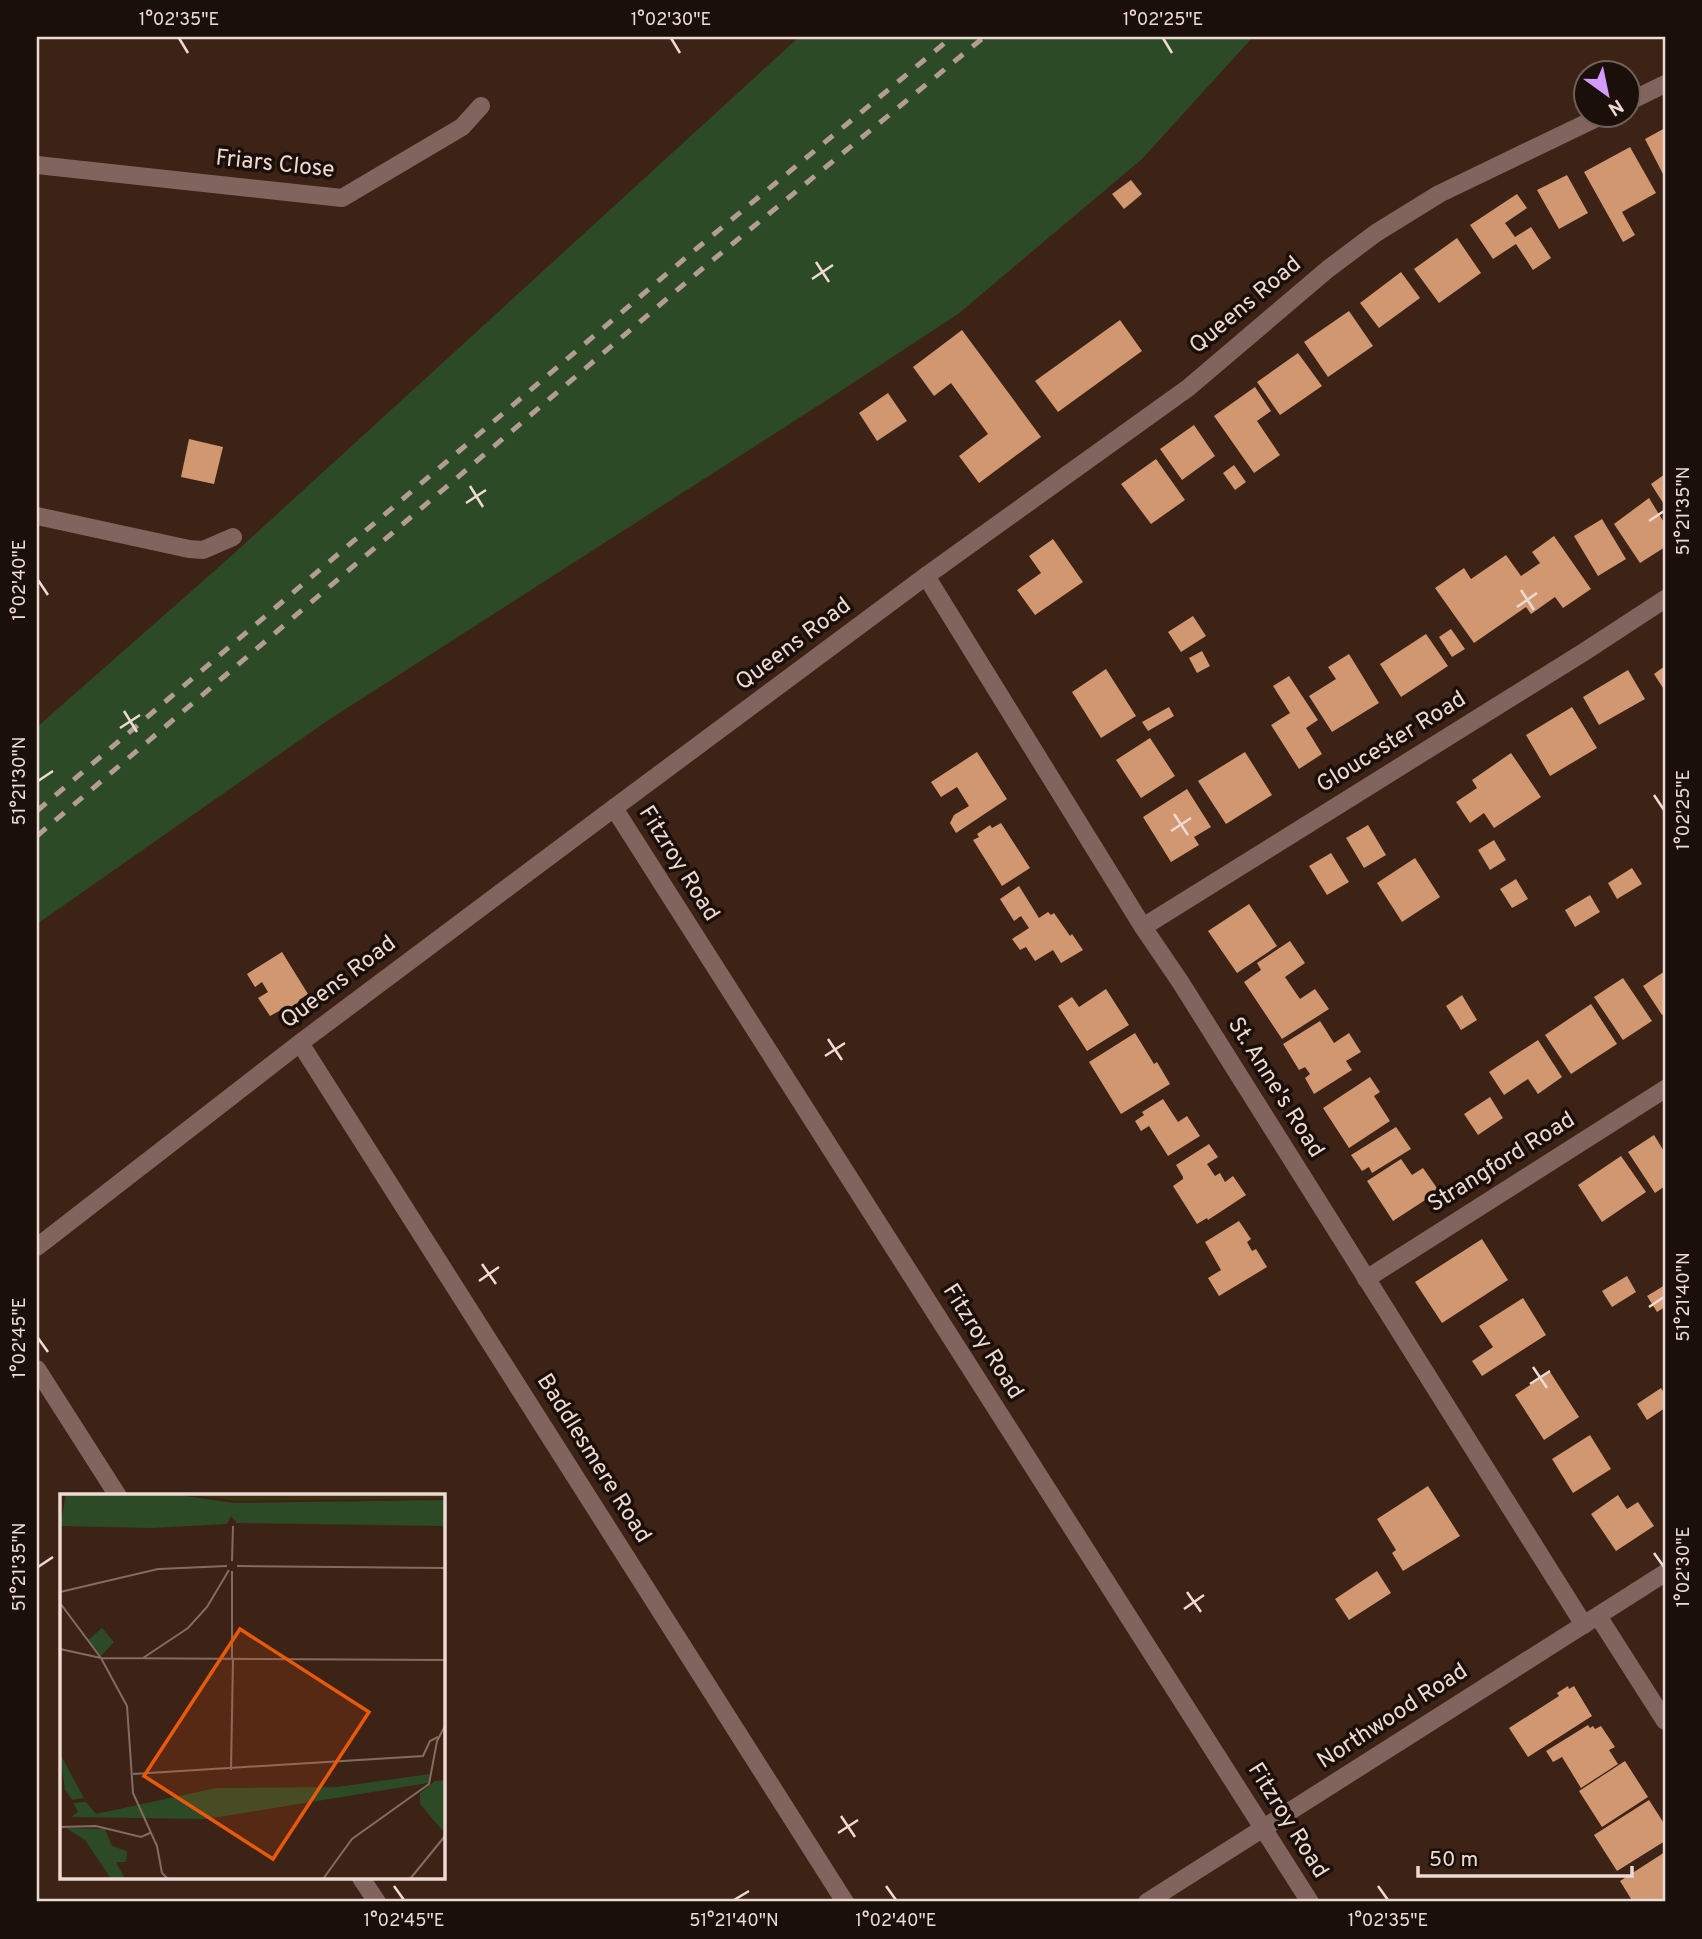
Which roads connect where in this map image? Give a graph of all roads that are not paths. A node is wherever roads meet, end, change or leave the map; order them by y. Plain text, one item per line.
1 (1665, 84) edge
2 (1642, 96) edge
3 (481, 106) dead end
4 (1572, 130) edge
5 (37, 165) edge
6 (37, 516) edge
7 (233, 537) dead end
8 (926, 576) junction
9 (1665, 600) edge
10 (614, 808) junction
11 (1143, 927) junction
12 (300, 1042) junction
13 (1665, 1089) edge
14 (37, 1247) edge
15 (1366, 1279) junction
16 (37, 1368) edge
17 (117, 1494) edge
18 (1665, 1573) edge
19 (1591, 1620) junction
20 (1665, 1721) edge
21 (1263, 1829) junction
22 (362, 1880) edge
23 (377, 1902) edge
24 (845, 1902) edge
25 (1147, 1902) edge
26 (1310, 1902) edge

1 - 2 street
3 - 5 street, Friars Close
4 - 8 street, Queens Road
6 - 7 street
8 - 10 street, Queens Road
8 - 11 street, St. Anne's Road
9 - 11 street, Gloucester Road
10 - 12 street, Queens Road
10 - 21 street, Fitzroy Road
11 - 15 street, St. Anne's Road
12 - 14 street, Queens Road
12 - 24 street, Baddlesmere Road
13 - 15 street, Strangford Road
15 - 19 street, St. Anne's Road
16 - 17 street
18 - 19 street, Northwood Road
19 - 20 street, St. Anne's Road
19 - 21 street, Northwood Road
21 - 25 street, Northwood Road
21 - 26 street, Fitzroy Road
22 - 23 street

